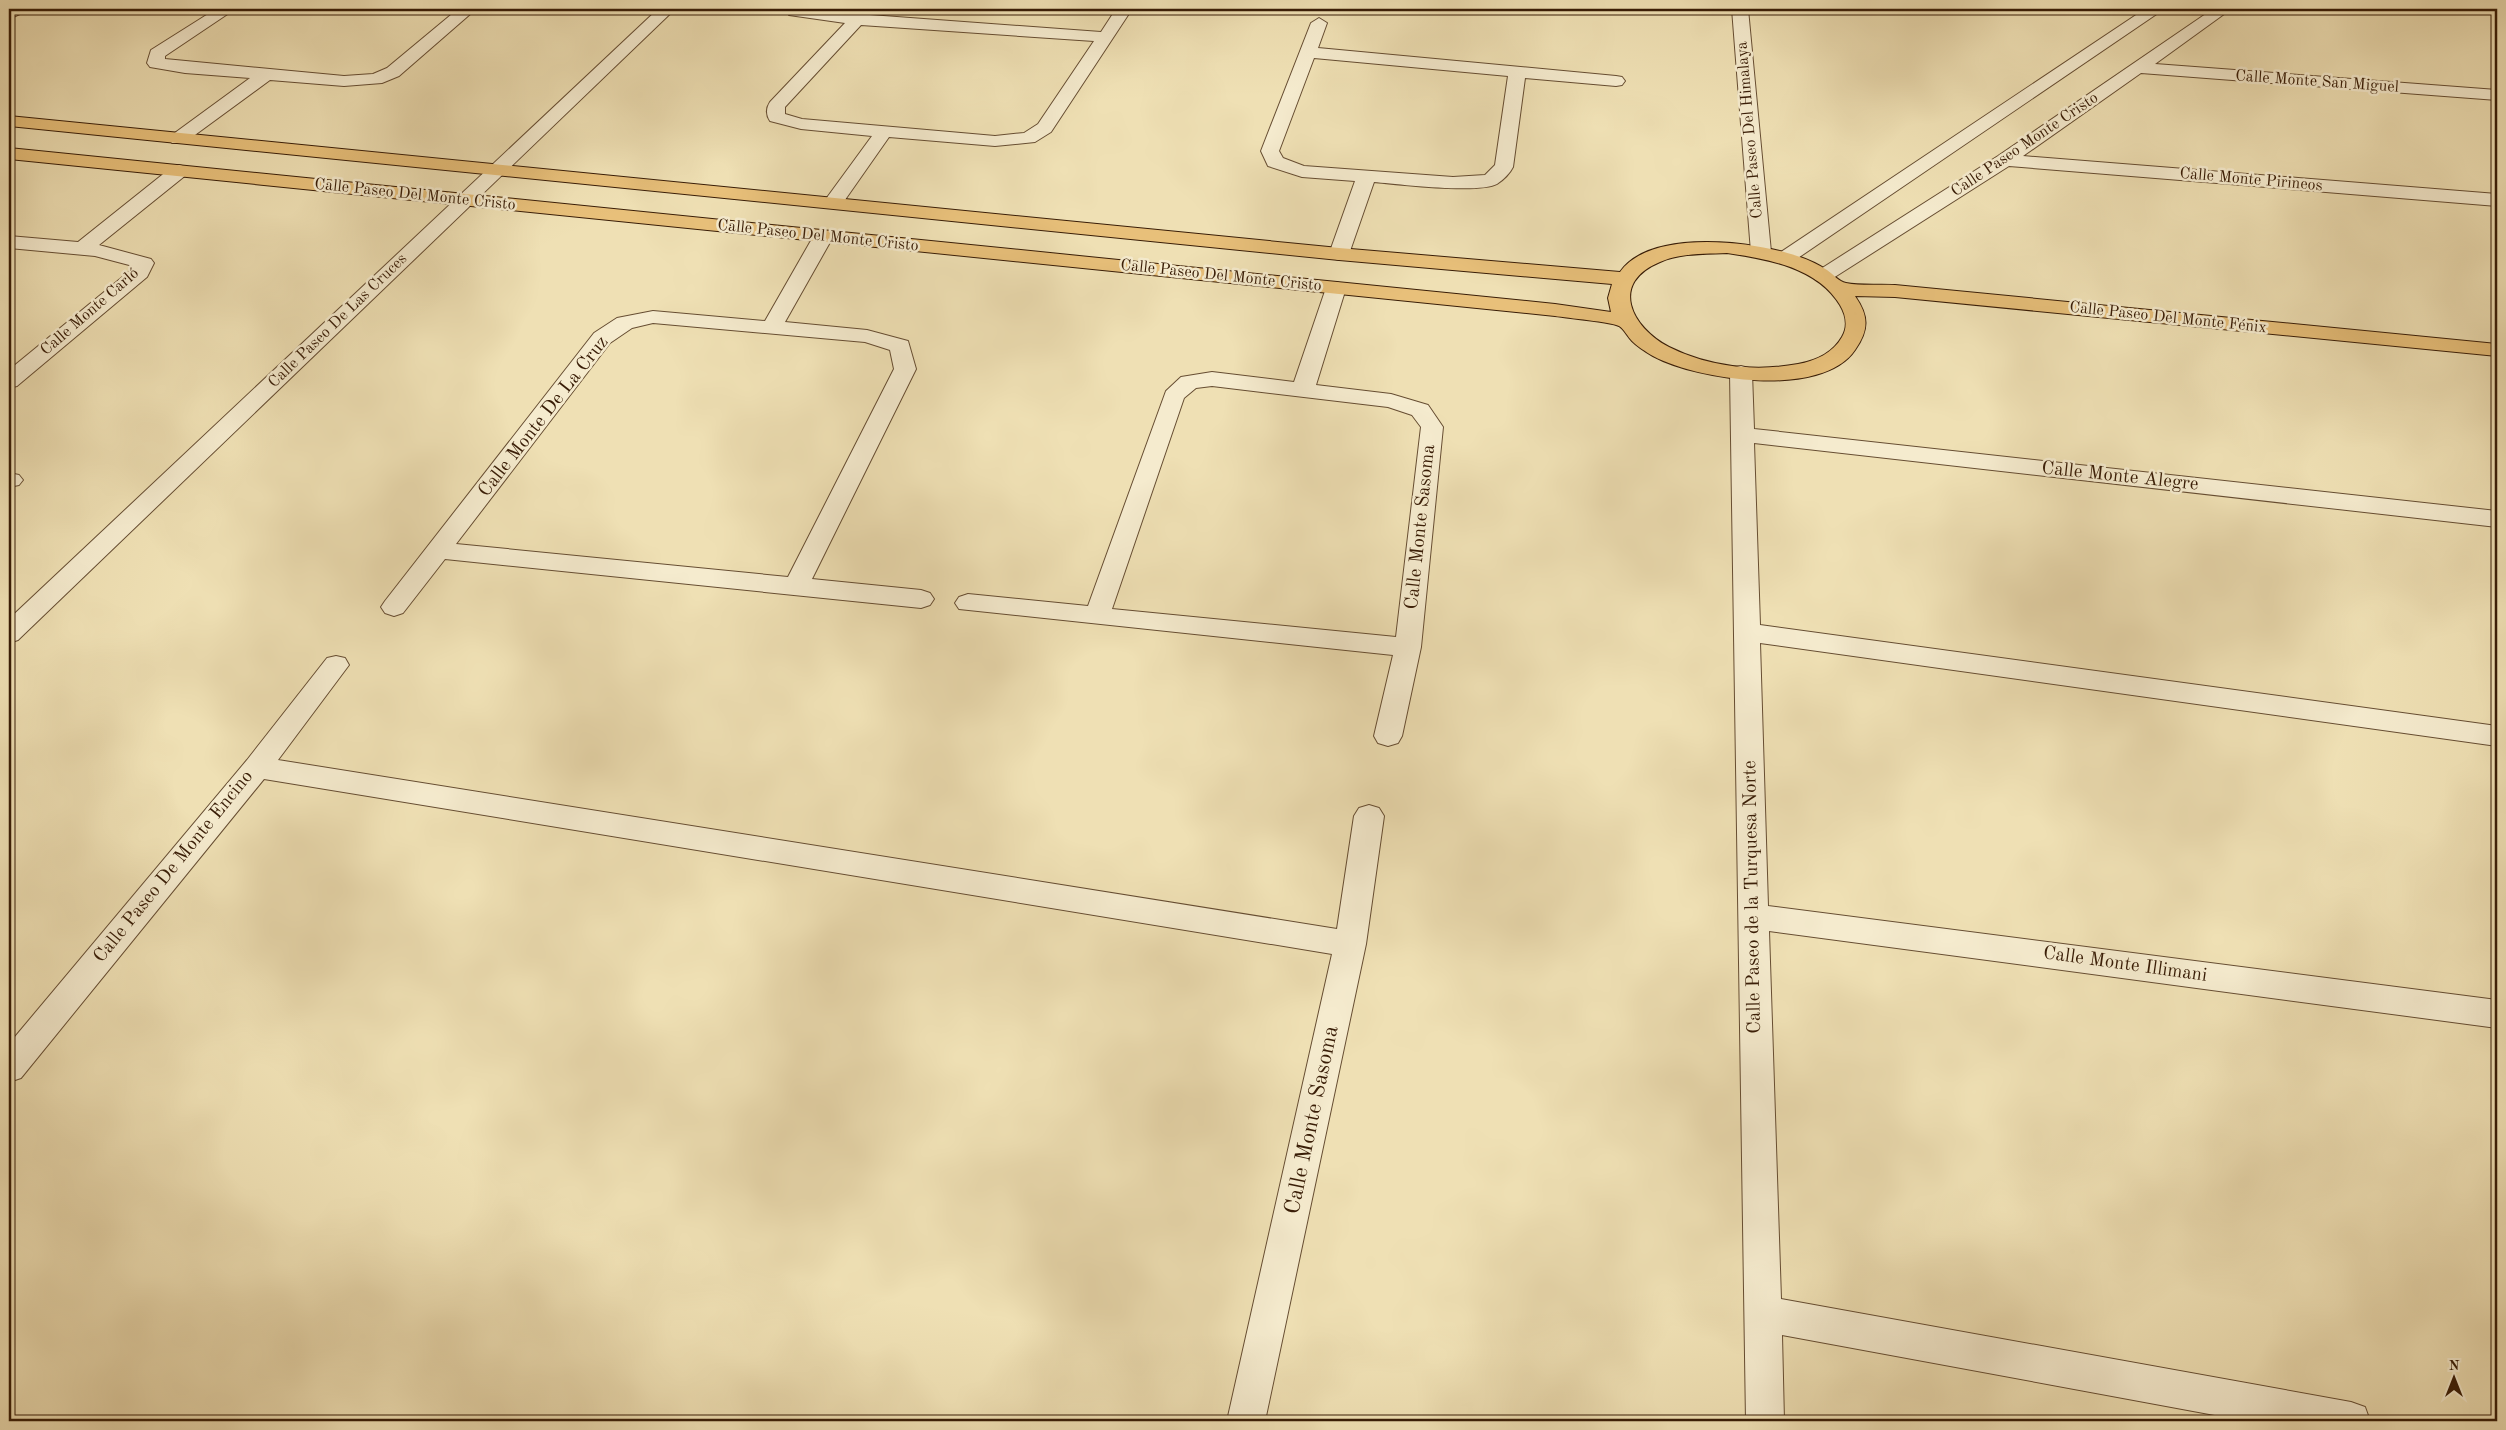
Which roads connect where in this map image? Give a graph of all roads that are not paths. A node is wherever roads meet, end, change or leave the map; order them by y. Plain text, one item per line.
1 (18, 9) edge
2 (227, 9) edge
3 (468, 9) edge
4 (667, 9) edge
5 (1124, 9) edge
6 (1740, 9) edge
7 (2156, 9) edge
8 (2223, 9) edge
9 (795, 12) dead end
10 (9, 14) edge
11 (857, 20) junction
12 (1320, 23) dead end
13 (1104, 37) junction
14 (1308, 52) junction
15 (2137, 68) junction
16 (1516, 72) junction
17 (266, 75) junction
18 (1616, 81) dead end
19 (2497, 95) edge
20 (9, 121) edge
21 (884, 132) junction
22 (178, 139) junction
23 (9, 153) edge
24 (2005, 160) junction
25 (496, 170) junction
26 (179, 171) junction
27 (1366, 177) junction
28 (465, 200) junction
29 (2497, 200) edge
30 (833, 203) junction
31 (823, 237) junction
32 (9, 242) edge
33 (83, 248) junction
34 (1761, 252) junction
35 (1340, 254) junction
36 (1785, 258) junction
37 (1624, 279) junction
38 (1831, 283) junction
39 (1336, 288) junction
40 (1626, 321) junction
41 (771, 328) junction
42 (2497, 350) edge
43 (1740, 373) junction
44 (9, 381) edge
45 (1303, 390) junction
46 (1742, 435) junction
47 (2497, 519) edge
48 (440, 550) junction
49 (796, 586) junction
50 (921, 598) dead end
51 (968, 603) dead end
52 (394, 607) dead end
53 (1097, 616) junction
54 (1747, 632) junction
55 (9, 634) edge
56 (1408, 646) junction
57 (336, 665) dead end
58 (1388, 736) dead end
59 (2497, 736) edge
60 (256, 767) junction
61 (1369, 816) dead end
62 (1753, 916) junction
63 (1350, 944) junction
64 (2497, 1014) edge
65 (9, 1068) edge
66 (1763, 1314) junction
67 (1246, 1421) edge
68 (1765, 1421) edge
69 (2351, 1421) edge

1 - 10 street
2 - 17 street
3 - 17 street
4 - 25 street, Calle Paseo De Las Cruces
5 - 13 street
6 - 34 street, Calle Paseo Del Himalaya
7 - 36 street
8 - 15 street, Calle Paseo Monte Cristo
9 - 11 street
11 - 13 street
11 - 21 street
12 - 14 street
13 - 21 street
14 - 16 street
14 - 27 street
15 - 19 street, Calle Monte San Miguel
15 - 24 street, Calle Paseo Monte Cristo
16 - 18 street
16 - 27 street
17 - 22 street
20 - 22 main road, Calle Paseo Del Monte Cristo
21 - 30 street
22 - 25 main road, Calle Paseo Del Monte Cristo
23 - 26 main road, Calle Paseo Del Monte Cristo
24 - 29 street, Calle Monte Pirineos
24 - 38 street, Calle Paseo Monte Cristo
25 - 28 street, Calle Paseo De Las Cruces
25 - 30 main road, Calle Paseo Del Monte Cristo
26 - 28 main road, Calle Paseo Del Monte Cristo
26 - 33 street
27 - 35 street
28 - 31 main road, Calle Paseo Del Monte Cristo
28 - 55 street, Calle Paseo De Las Cruces
30 - 35 main road, Calle Paseo Del Monte Cristo
31 - 39 main road, Calle Paseo Del Monte Cristo
31 - 41 street
32 - 33 street
33 - 44 street, Calle Monte Carló
34 - 36 main road
34 - 37 main road
35 - 37 main road, Calle Paseo Del Monte Cristo
36 - 38 main road
37 - 40 main road
38 - 42 main road, Calle Paseo Del Monte Fénix
38 - 43 main road
39 - 40 main road, Calle Paseo Del Monte Cristo
39 - 45 street
40 - 43 main road
41 - 48 street, Calle Monte De La Cruz
41 - 49 street, Calle Monte De La Cruz
43 - 46 street, Calle Paseo de la Turquesa Norte
45 - 53 street, Calle Monte Sasoma
45 - 56 street, Calle Monte Sasoma
46 - 47 street, Calle Monte Alegre
46 - 54 street, Calle Paseo de la Turquesa Norte
48 - 49 street
48 - 52 street, Calle Monte De La Cruz
49 - 50 street
51 - 53 street
53 - 56 street
54 - 59 street
54 - 62 street, Calle Paseo de la Turquesa Norte
56 - 58 street, Calle Monte Sasoma
57 - 60 street, Calle Paseo De Monte Encino
60 - 63 street
60 - 65 street, Calle Paseo De Monte Encino
61 - 63 street, Calle Monte Sasoma
62 - 64 street, Calle Monte Illimani
62 - 66 street, Calle Paseo de la Turquesa Norte
63 - 67 street, Calle Monte Sasoma
66 - 68 street, Calle Paseo de la Turquesa Norte
66 - 69 street

